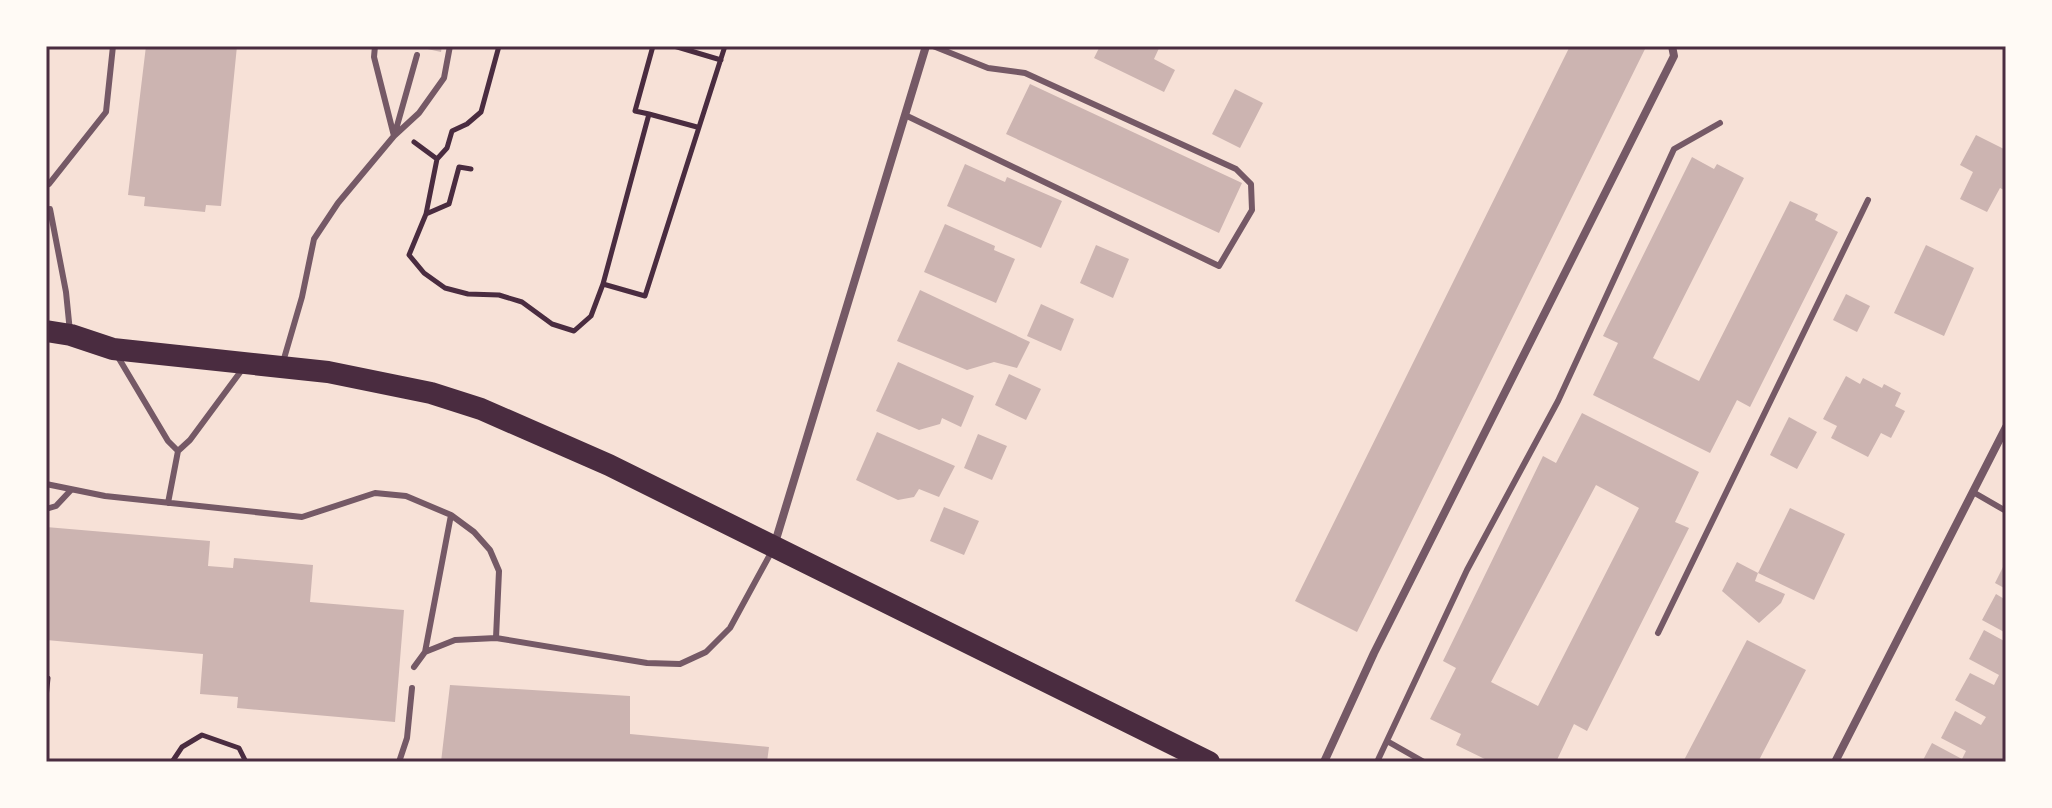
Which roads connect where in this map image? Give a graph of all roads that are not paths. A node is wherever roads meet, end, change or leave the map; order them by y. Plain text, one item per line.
1 (113, 46) edge
2 (375, 46) edge
3 (450, 46) edge
4 (926, 46) edge
5 (933, 46) edge
6 (1672, 46) edge
7 (417, 55) dead end
8 (905, 115) junction
9 (1720, 123) dead end
10 (394, 136) junction
11 (49, 184) dead end
12 (1868, 200) dead end
13 (50, 209) dead end
14 (46, 331) edge
15 (71, 335) junction
16 (113, 349) junction
17 (246, 365) junction
18 (282, 365) junction
19 (2006, 427) edge
20 (178, 451) junction
21 (46, 484) edge
22 (71, 490) junction
23 (1973, 492) junction
24 (168, 503) junction
25 (46, 509) edge
26 (2006, 511) edge
27 (451, 515) junction
28 (773, 548) junction
29 (1658, 633) dead end
30 (496, 638) junction
31 (425, 652) junction
32 (414, 667) dead end
33 (412, 688) dead end
34 (1387, 741) junction
35 (399, 762) edge
36 (1209, 762) edge
37 (1324, 762) edge
38 (1377, 762) edge
39 (1424, 762) edge
40 (1835, 762) edge

1 - 11 lane
2 - 10 lane
3 - 10 lane
4 - 8 street
5 - 8 lane
6 - 37 street
7 - 10 lane
8 - 28 street
9 - 34 lane
10 - 18 lane
12 - 29 lane
13 - 15 lane
14 - 15 highway
15 - 16 highway
16 - 17 highway
16 - 20 lane
17 - 18 highway
17 - 20 lane
18 - 28 highway
19 - 23 street
20 - 24 lane
21 - 22 lane
22 - 24 lane
22 - 25 lane
23 - 26 lane
23 - 40 street
24 - 27 lane
27 - 30 lane
27 - 31 lane
28 - 30 lane
28 - 36 highway
30 - 31 lane
31 - 32 lane
33 - 35 lane
34 - 38 lane
34 - 39 lane

